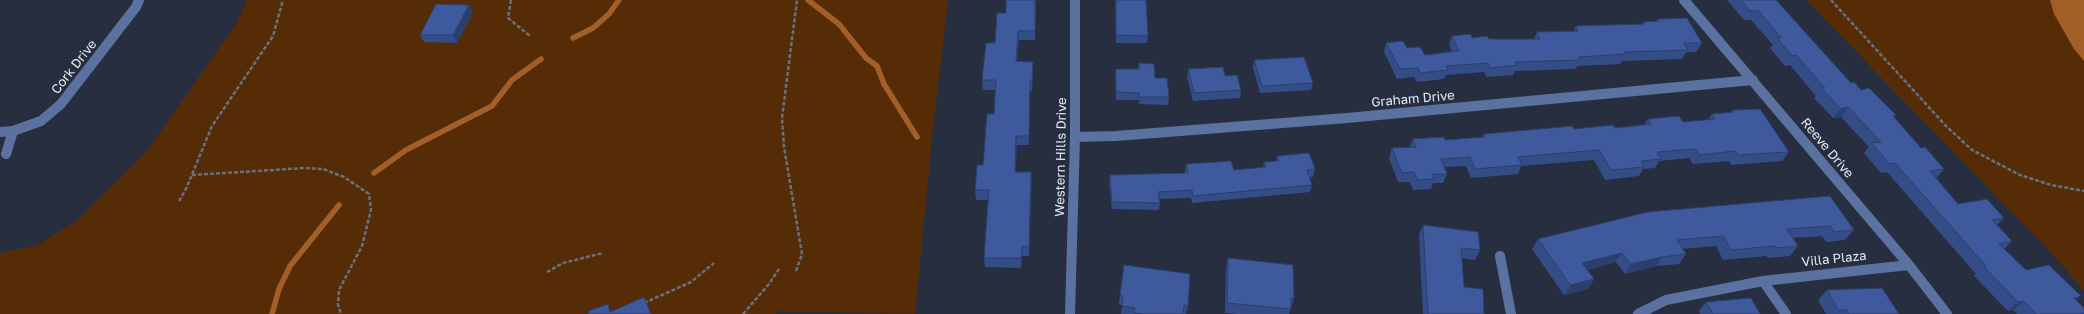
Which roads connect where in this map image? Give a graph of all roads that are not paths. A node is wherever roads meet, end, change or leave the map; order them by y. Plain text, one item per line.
1 (139, 0) edge
2 (1075, 0) edge
3 (1684, 0) edge
4 (1754, 80) junction
5 (13, 131) junction
6 (0, 132) edge
7 (1075, 138) junction
8 (6, 154) dead end
9 (1500, 256) dead end
10 (1909, 265) junction
11 (1763, 281) junction
12 (1070, 314) edge
13 (1515, 314) edge
14 (1638, 314) edge
15 (1786, 314) edge
16 (1947, 314) edge

1 - 5 street, Cork Drive
2 - 7 street, Western Hills Drive
3 - 4 street, Reeve Drive
4 - 7 street, Graham Drive
4 - 10 street, Reeve Drive
5 - 6 street, Cork Drive
5 - 8 street
7 - 12 street, Western Hills Drive
9 - 13 street
10 - 11 street, Villa Plaza
10 - 16 street, Reeve Drive
11 - 14 street, Villa Plaza
11 - 15 street

